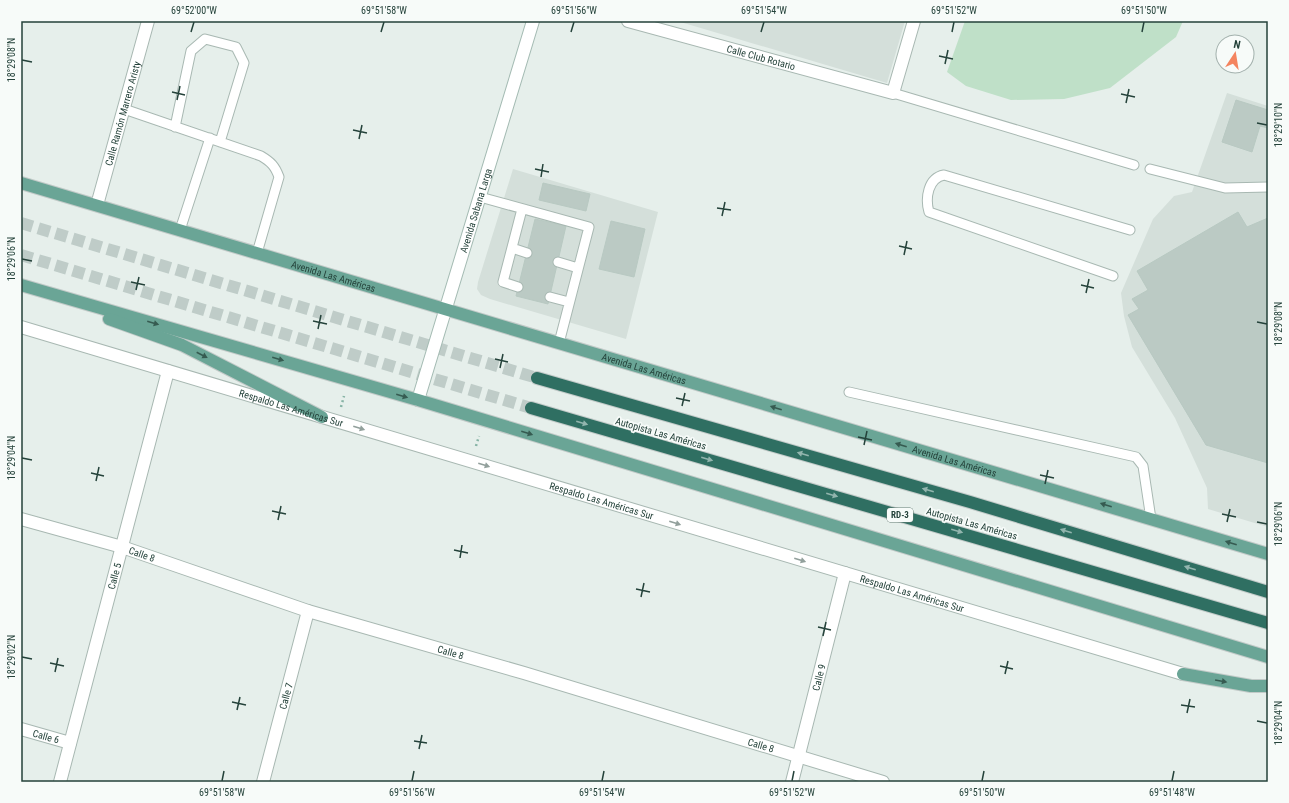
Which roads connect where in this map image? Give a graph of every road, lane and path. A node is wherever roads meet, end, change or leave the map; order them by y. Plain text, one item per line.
1 (148, 21) edge
2 (533, 21) edge
3 (628, 21) edge
4 (914, 21) edge
5 (893, 93) junction
6 (124, 109) junction
7 (175, 127) junction
8 (210, 138) junction
9 (220, 142) junction
10 (1134, 165) dead end
11 (1150, 169) dead end
12 (21, 183) edge
13 (1268, 187) edge
14 (480, 196) junction
15 (97, 205) junction
16 (522, 209) junction
17 (180, 230) junction
18 (1130, 230) dead end
19 (512, 248) junction
20 (257, 253) junction
21 (527, 253) dead end
22 (558, 262) dead end
23 (578, 268) junction
24 (1113, 276) dead end
25 (21, 286) edge
26 (518, 287) dead end
27 (550, 297) dead end
28 (569, 302) junction
29 (446, 310) junction
30 (21, 327) edge
31 (559, 343) junction
32 (168, 371) junction
33 (537, 378) tunnel mouth
34 (349, 380) junction
35 (849, 392) dead end
36 (418, 400) junction
37 (531, 408) tunnel mouth
38 (322, 417) junction
39 (484, 420) junction
40 (337, 422) junction
41 (471, 462) junction
42 (21, 519) edge
43 (1150, 519) junction
44 (122, 546) junction
45 (1268, 554) edge
46 (845, 573) junction
47 (1268, 592) edge
48 (308, 610) junction
49 (1268, 623) edge
50 (1268, 657) edge
51 (1182, 674) joint
52 (1268, 686) edge
53 (21, 728) edge
54 (70, 743) junction
55 (799, 756) junction
56 (60, 782) edge
57 (263, 782) edge
58 (792, 782) edge
59 (883, 782) edge

1 - 6 street, Calle Ramón Marrero Aristy
2 - 14 street, Avenida Sabana Larga
3 - 5 street, Calle Club Rotario
4 - 5 street
5 - 10 lane
6 - 7 lane
6 - 15 street, Calle Ramón Marrero Aristy
7 - 8 lane
7 - 9 lane
8 - 9 lane
8 - 17 lane
9 - 20 lane
11 - 13 lane
12 - 15 main road, Avenida Las Américas
14 - 16 lane
14 - 29 street, Avenida Sabana Larga
15 - 17 main road, Avenida Las Américas
16 - 19 lane
16 - 23 lane
17 - 20 main road, Avenida Las Américas
18 - 24 lane
19 - 21 lane
19 - 26 lane
20 - 29 main road, Avenida Las Américas
22 - 23 lane
23 - 28 lane
25 -> 34 main road
25 -> 38 main road
27 - 28 lane
28 - 31 lane
29 - 31 main road, Avenida Las Américas
29 - 36 street, Avenida Sabana Larga
30 - 32 street, Respaldo Las Américas Sur
43 -> 31 main road, Avenida Las Américas
32 - 38 street, Respaldo Las Américas Sur
32 - 44 street, Calle 5
47 -> 33 highway, Autopista Las Américas
34 -> 36 main road
34 - 40 path
35 - 43 lane
36 - 39 main road
37 -> 49 highway, Autopista Las Américas / RD-3
38 - 40 street, Respaldo Las Américas Sur
39 - 41 path
39 -> 50 main road
40 -> 41 street, Respaldo Las Américas Sur
41 -> 46 street, Respaldo Las Américas Sur
42 - 44 street, Calle 8
45 -> 43 main road, Avenida Las Américas
44 - 48 street, Calle 8
44 - 54 street, Calle 5
46 - 51 street, Respaldo Las Américas Sur
46 - 55 street, Calle 9
48 - 55 street, Calle 8
48 - 57 street, Calle 7
51 -> 52 main road
53 - 54 street, Calle 6
54 - 56 street, Calle 5
55 - 58 street, Calle 9
55 - 59 street, Calle 8

